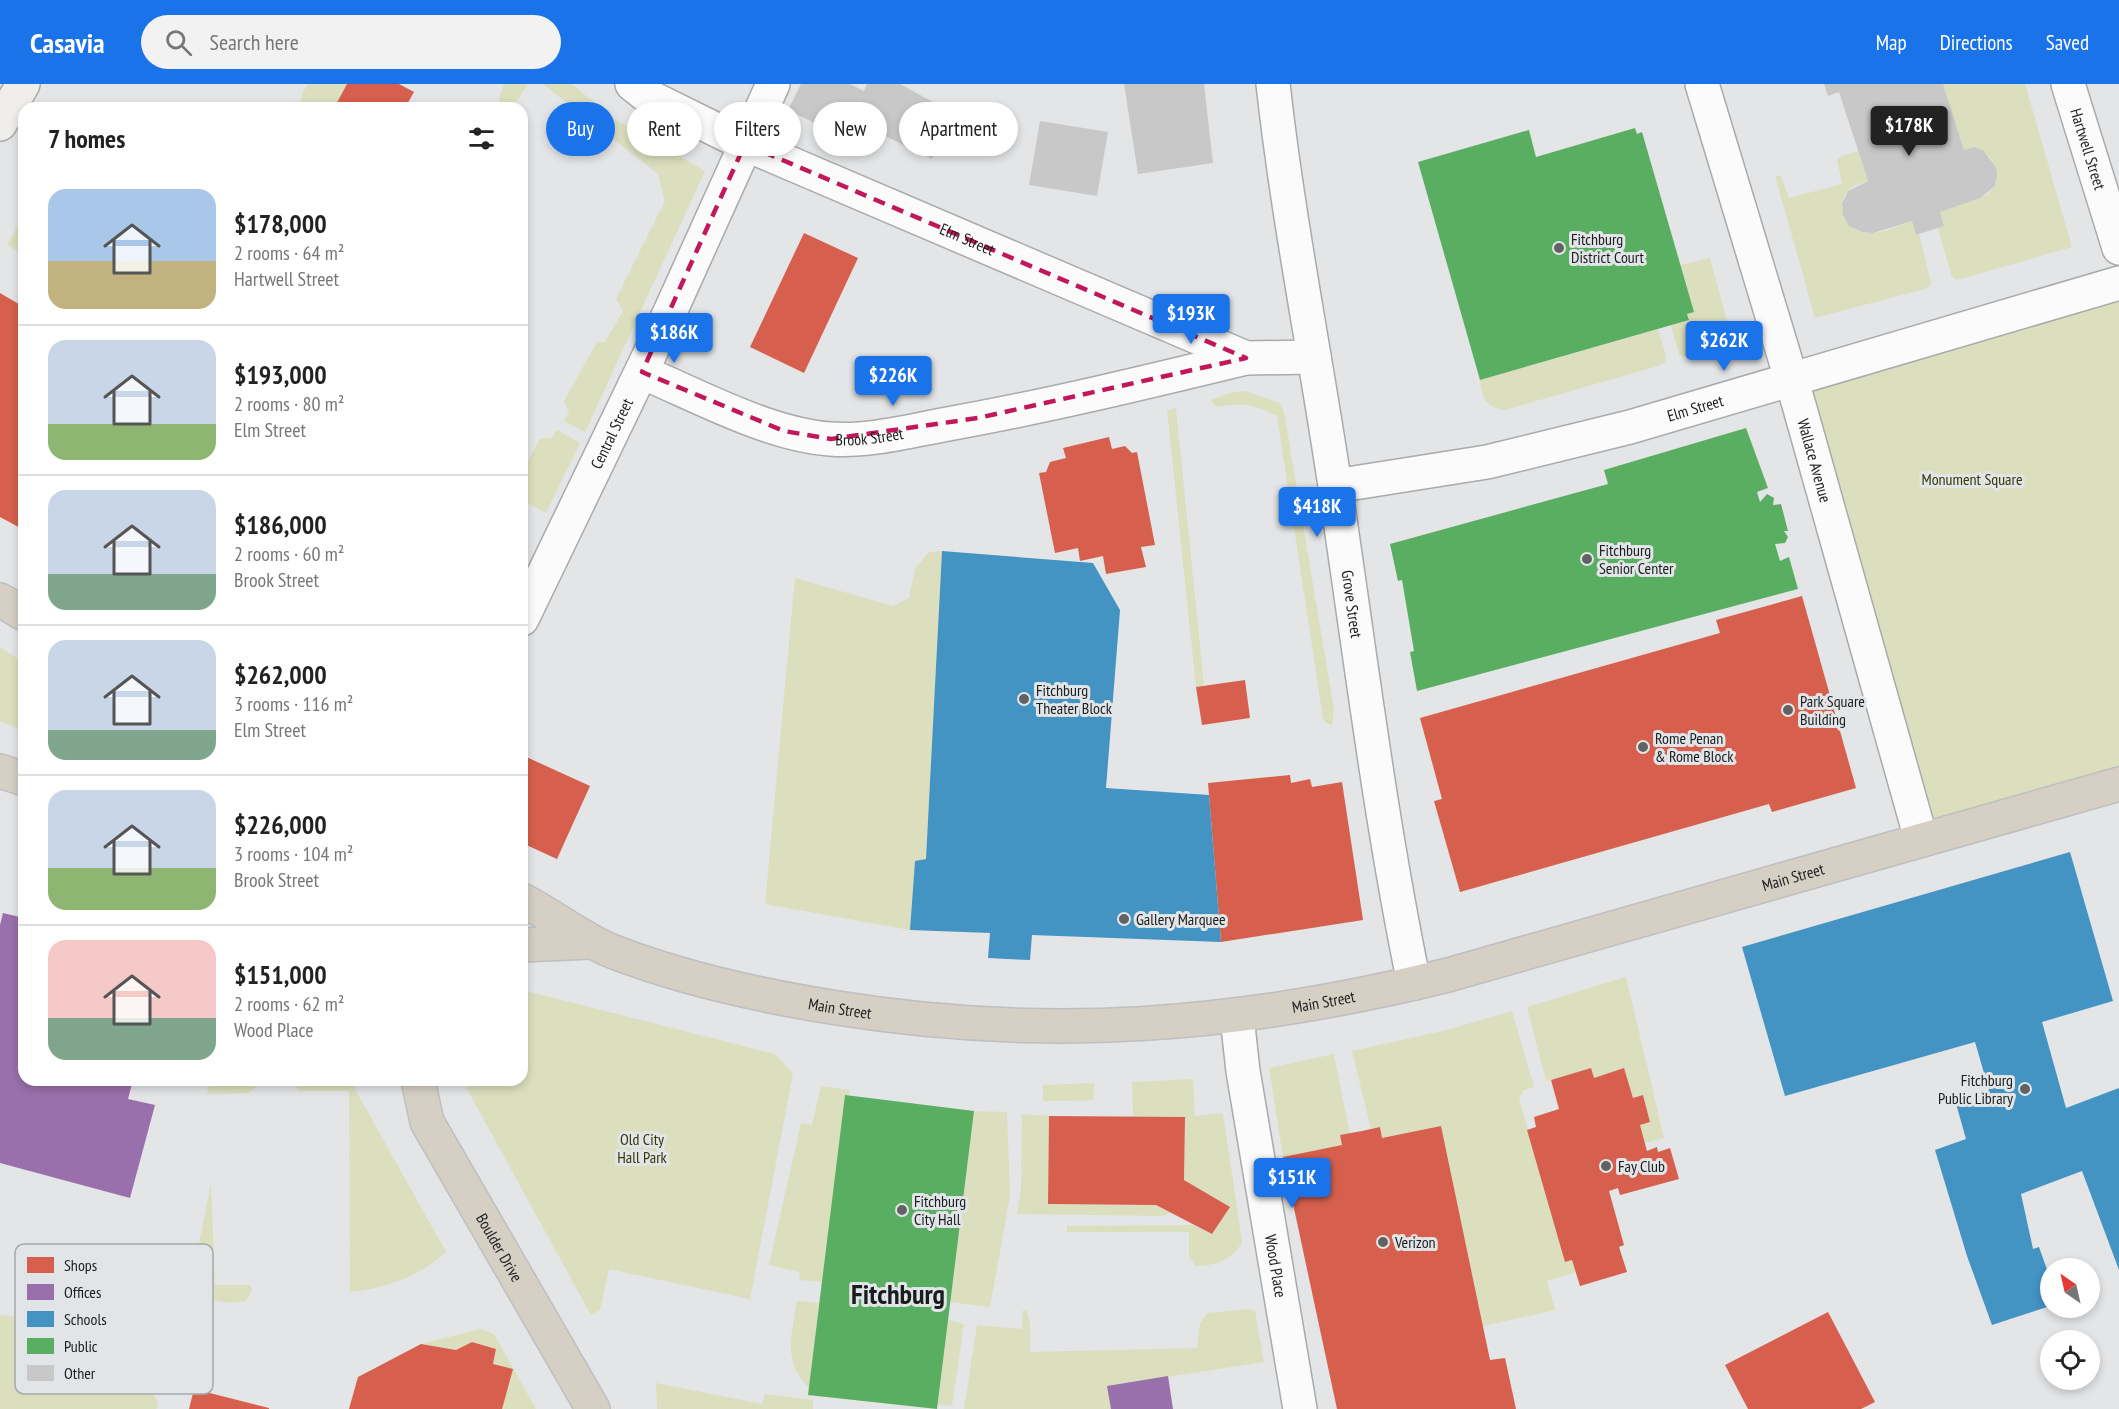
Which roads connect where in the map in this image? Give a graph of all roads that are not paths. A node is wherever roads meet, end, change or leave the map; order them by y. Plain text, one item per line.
1 (23, 84) edge
2 (632, 84) edge
3 (773, 84) edge
4 (1273, 84) edge
5 (1702, 84) edge
6 (2068, 84) edge
7 (765, 102) edge
8 (0, 124) edge
9 (714, 129) edge
10 (740, 156) edge
11 (773, 156) edge
12 (2119, 248) edge
13 (2119, 283) edge
14 (1314, 357) junction
15 (1246, 358) junction
16 (642, 372) junction
17 (1791, 378) junction
18 (1335, 486) junction
19 (0, 600) edge
20 (528, 607) edge
21 (18, 610) edge
22 (0, 771) edge
23 (18, 777) edge
24 (2119, 784) edge
25 (1921, 839) junction
26 (528, 914) edge
27 (578, 942) junction
28 (528, 945) edge
29 (1414, 983) junction
30 (1237, 1017) junction
31 (402, 1086) edge
32 (413, 1086) edge
33 (419, 1086) edge
34 (427, 1122) junction
35 (593, 1409) edge
36 (1300, 1409) edge

1 - 8 main road
2 - 9 street, Elm Street
3 - 7 street, Central Street
4 - 14 street, Grove Street
5 - 17 street, Wallace Avenue
6 - 12 street, Hartwell Street
10 - 16 street, Central Street
11 - 15 street, Elm Street
13 - 17 street, Elm Street
14 - 15 street, Elm Street
14 - 18 street, Grove Street
15 - 16 street, Brook Street
16 - 20 street, Central Street
17 - 18 street, Elm Street
17 - 25 street, Wallace Avenue
18 - 29 street, Grove Street
19 - 21 highway
22 - 23 highway
24 - 25 highway, Main Street
25 - 29 highway, Main Street
26 - 27 highway, Main Street
27 - 28 highway
27 - 30 highway, Main Street
29 - 30 highway, Main Street
30 - 36 street, Wood Place
31 - 34 highway
32 - 34 highway
33 - 34 highway, Boulder Drive
34 - 35 highway, Boulder Drive

